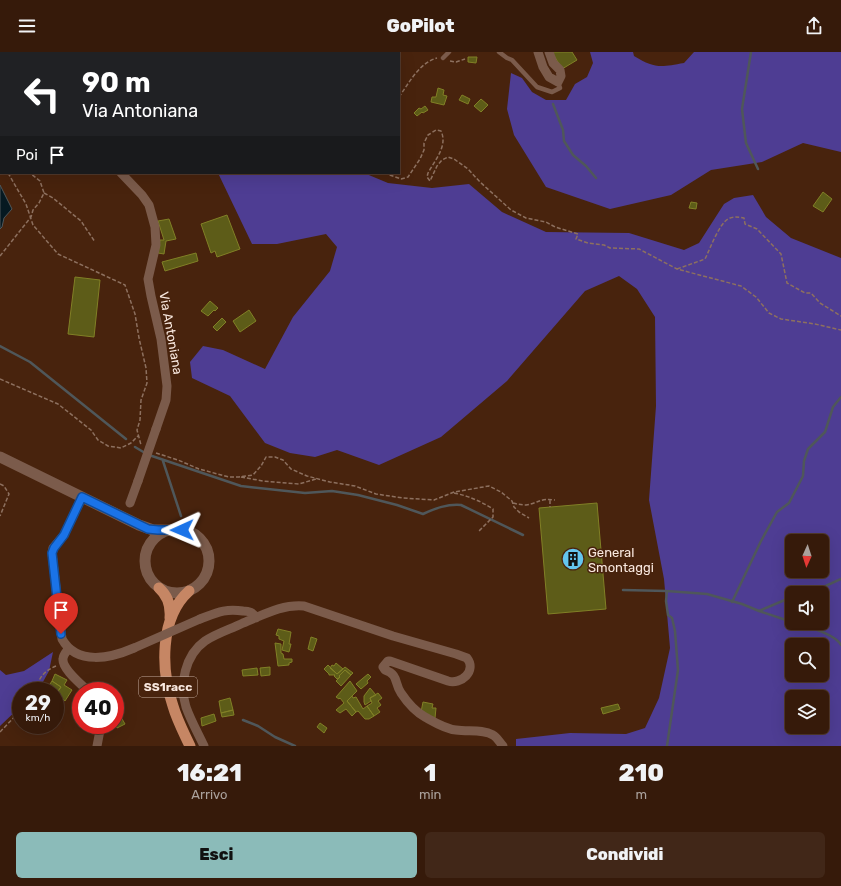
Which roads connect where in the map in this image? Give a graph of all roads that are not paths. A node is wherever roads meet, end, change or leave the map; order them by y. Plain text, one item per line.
1 (449, 52) edge
2 (499, 52) edge
3 (538, 52) edge
4 (549, 52) edge
5 (444, 58) road end
6 (558, 82) junction
7 (122, 174) edge
8 (0, 457) edge
9 (82, 497) junction
10 (130, 503) dead end
11 (139, 525) junction
12 (172, 530) junction
13 (149, 547) junction
14 (159, 588) junction
15 (189, 591) junction
16 (256, 618) junction
17 (169, 624) junction
18 (69, 648) junction
19 (79, 682) edge
20 (100, 734) edge
21 (98, 746) edge
22 (190, 746) edge
23 (204, 746) edge
24 (503, 746) edge

1 - 5 lane
2 - 6 lane
3 - 6 street
4 - 6 street
7 - 10 street, Via Antoniana, bridge
8 - 9 street
9 - 11 street
9 - 18 street
11 - 12 street
11 - 13 street
12 - 13 street
12 - 15 street
13 - 14 street
14 - 15 street
14 - 17 main road, SS1racc
15 - 17 main road, SS1racc
16 - 18 street, bridge
16 - 23 street
16 - 24 street
17 - 22 main road, SS1racc
18 - 19 street
20 - 21 street

